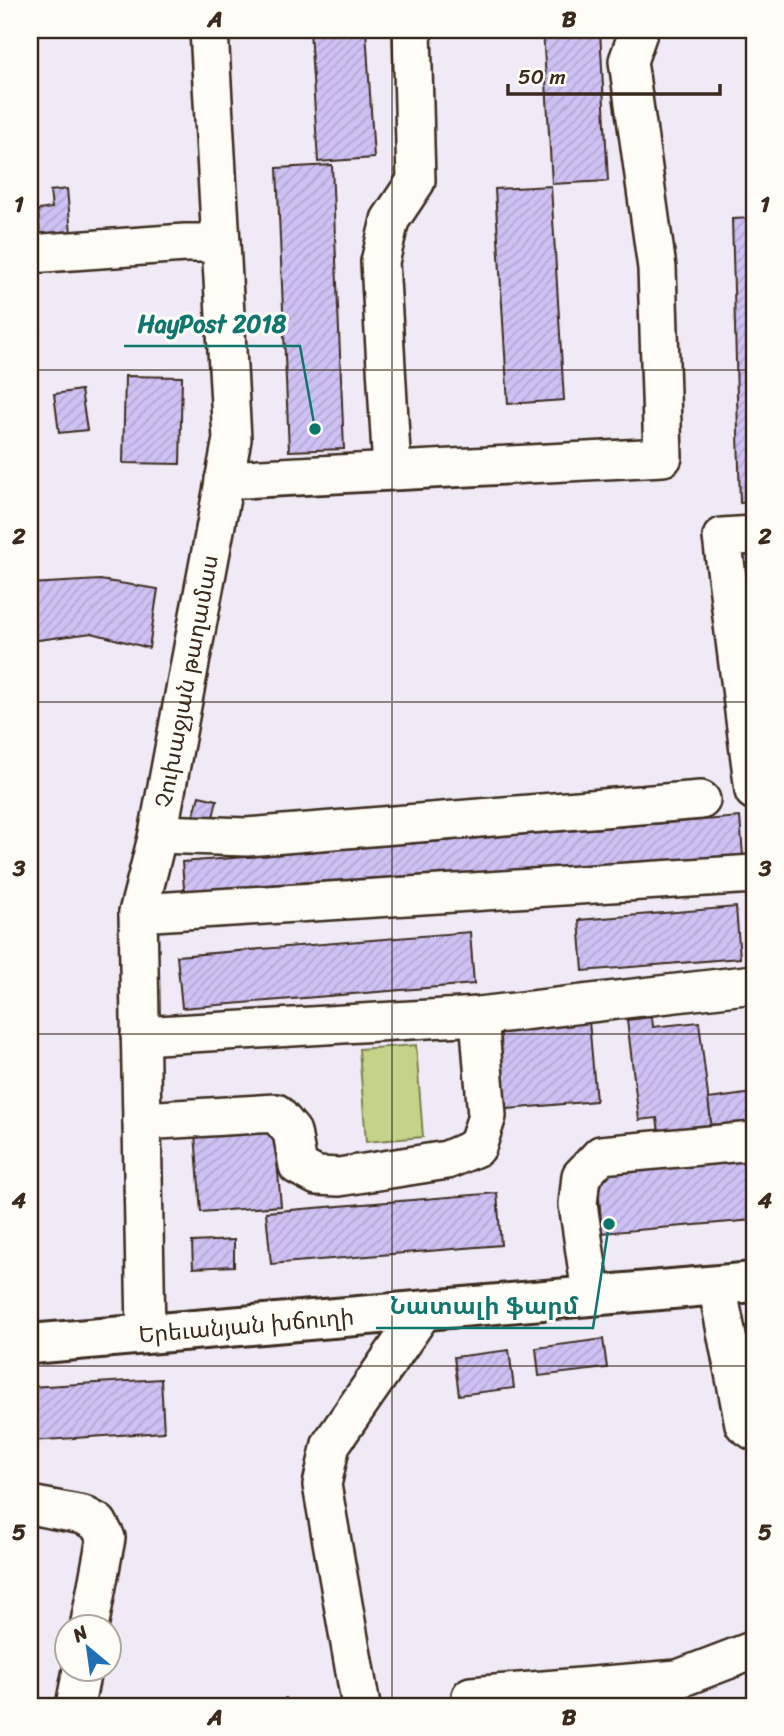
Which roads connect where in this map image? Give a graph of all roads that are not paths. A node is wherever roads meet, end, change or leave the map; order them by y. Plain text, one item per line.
1 (209, 30) edge
2 (412, 30) edge
3 (639, 30) edge
4 (221, 243) junction
5 (30, 254) edge
6 (392, 471) junction
7 (224, 480) junction
8 (754, 536) edge
9 (754, 791) edge
10 (701, 800) dead end
11 (158, 834) junction
12 (754, 874) edge
13 (138, 913) junction
14 (754, 984) edge
15 (479, 1016) junction
16 (141, 1036) junction
17 (142, 1121) junction
18 (754, 1141) edge
19 (736, 1283) edge
20 (591, 1293) junction
21 (424, 1310) junction
22 (146, 1332) junction
23 (30, 1344) edge
24 (754, 1431) edge
25 (30, 1505) edge
26 (92, 1614) edge
27 (754, 1650) edge
28 (79, 1684) edge
29 (471, 1696) dead end
30 (75, 1706) edge
31 (361, 1706) edge

1 - 4 street, Չուխաջյան թաղամաս
2 - 6 street
3 - 6 street
4 - 5 street
4 - 7 street, Չուխաջյան թաղամաս
6 - 7 street
7 - 11 street, Չուխաջյան թաղամաս
8 - 9 street
10 - 11 street
11 - 13 street, Չուխաջյան թաղամաս
12 - 13 street
13 - 16 street, Չուխաջյան թաղամաս
14 - 15 street
15 - 16 street
15 - 17 street
16 - 17 street, Չուխաջյան թաղամաս
17 - 22 street, Չուխաջյան թաղամաս
18 - 20 street
19 - 20 highway, Երեւանյան խճուղի
19 - 24 street
20 - 21 highway, Երեւանյան խճուղի
21 - 22 highway, Երեւանյան խճուղի
21 - 31 street
22 - 23 highway, Երեւանյան խճուղի
25 - 26 street
27 - 29 street
28 - 30 street

